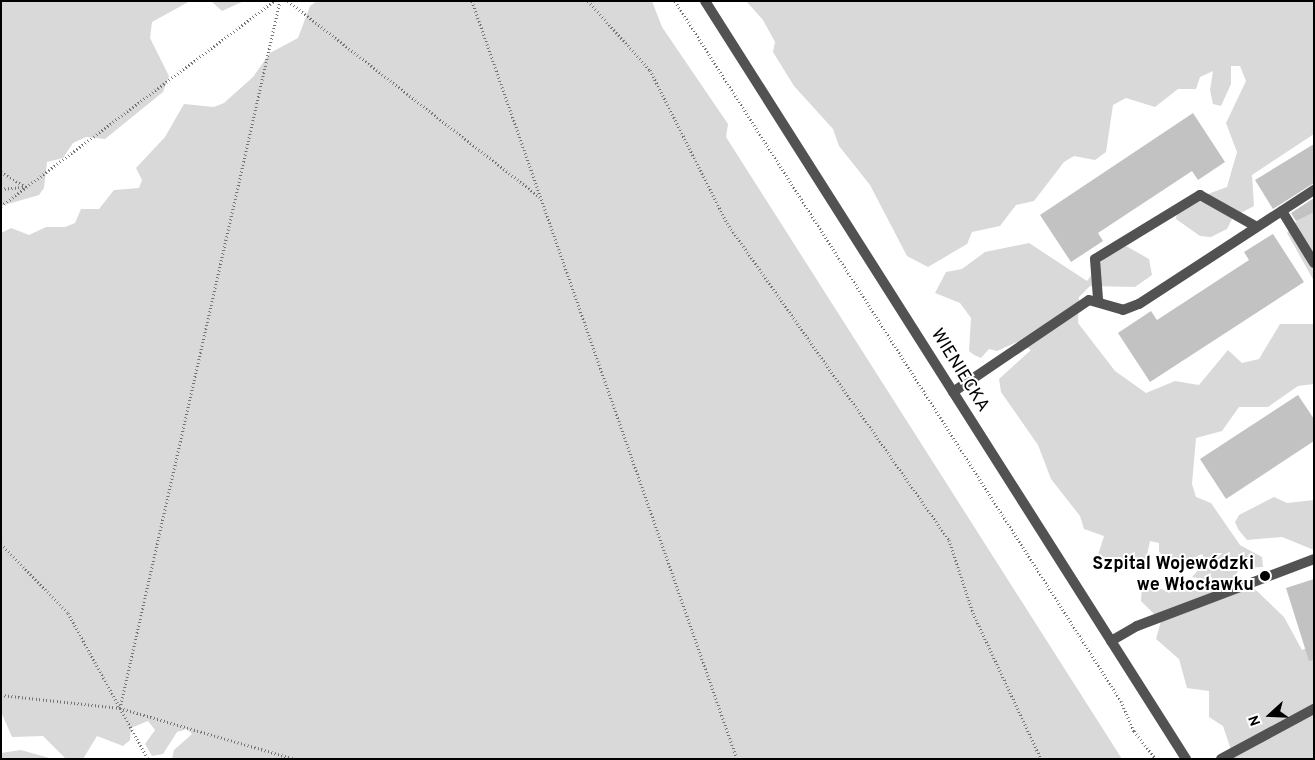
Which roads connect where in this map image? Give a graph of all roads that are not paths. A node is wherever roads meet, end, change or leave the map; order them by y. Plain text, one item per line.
1 (705, 1) edge
2 (1314, 190) edge
3 (1282, 211) junction
4 (1257, 227) junction
5 (1314, 263) edge
6 (1098, 299) junction
7 (953, 392) junction
8 (1314, 559) edge
9 (1112, 641) junction
10 (1314, 709) edge
11 (1186, 759) edge
12 (1221, 759) edge

1 - 7 street, WIENIECKA
2 - 3 street
3 - 4 street
3 - 5 street
4 - 6 street
4 - 6 street
6 - 7 street
7 - 9 street, WIENIECKA
8 - 9 street
9 - 11 street, WIENIECKA
10 - 12 street

